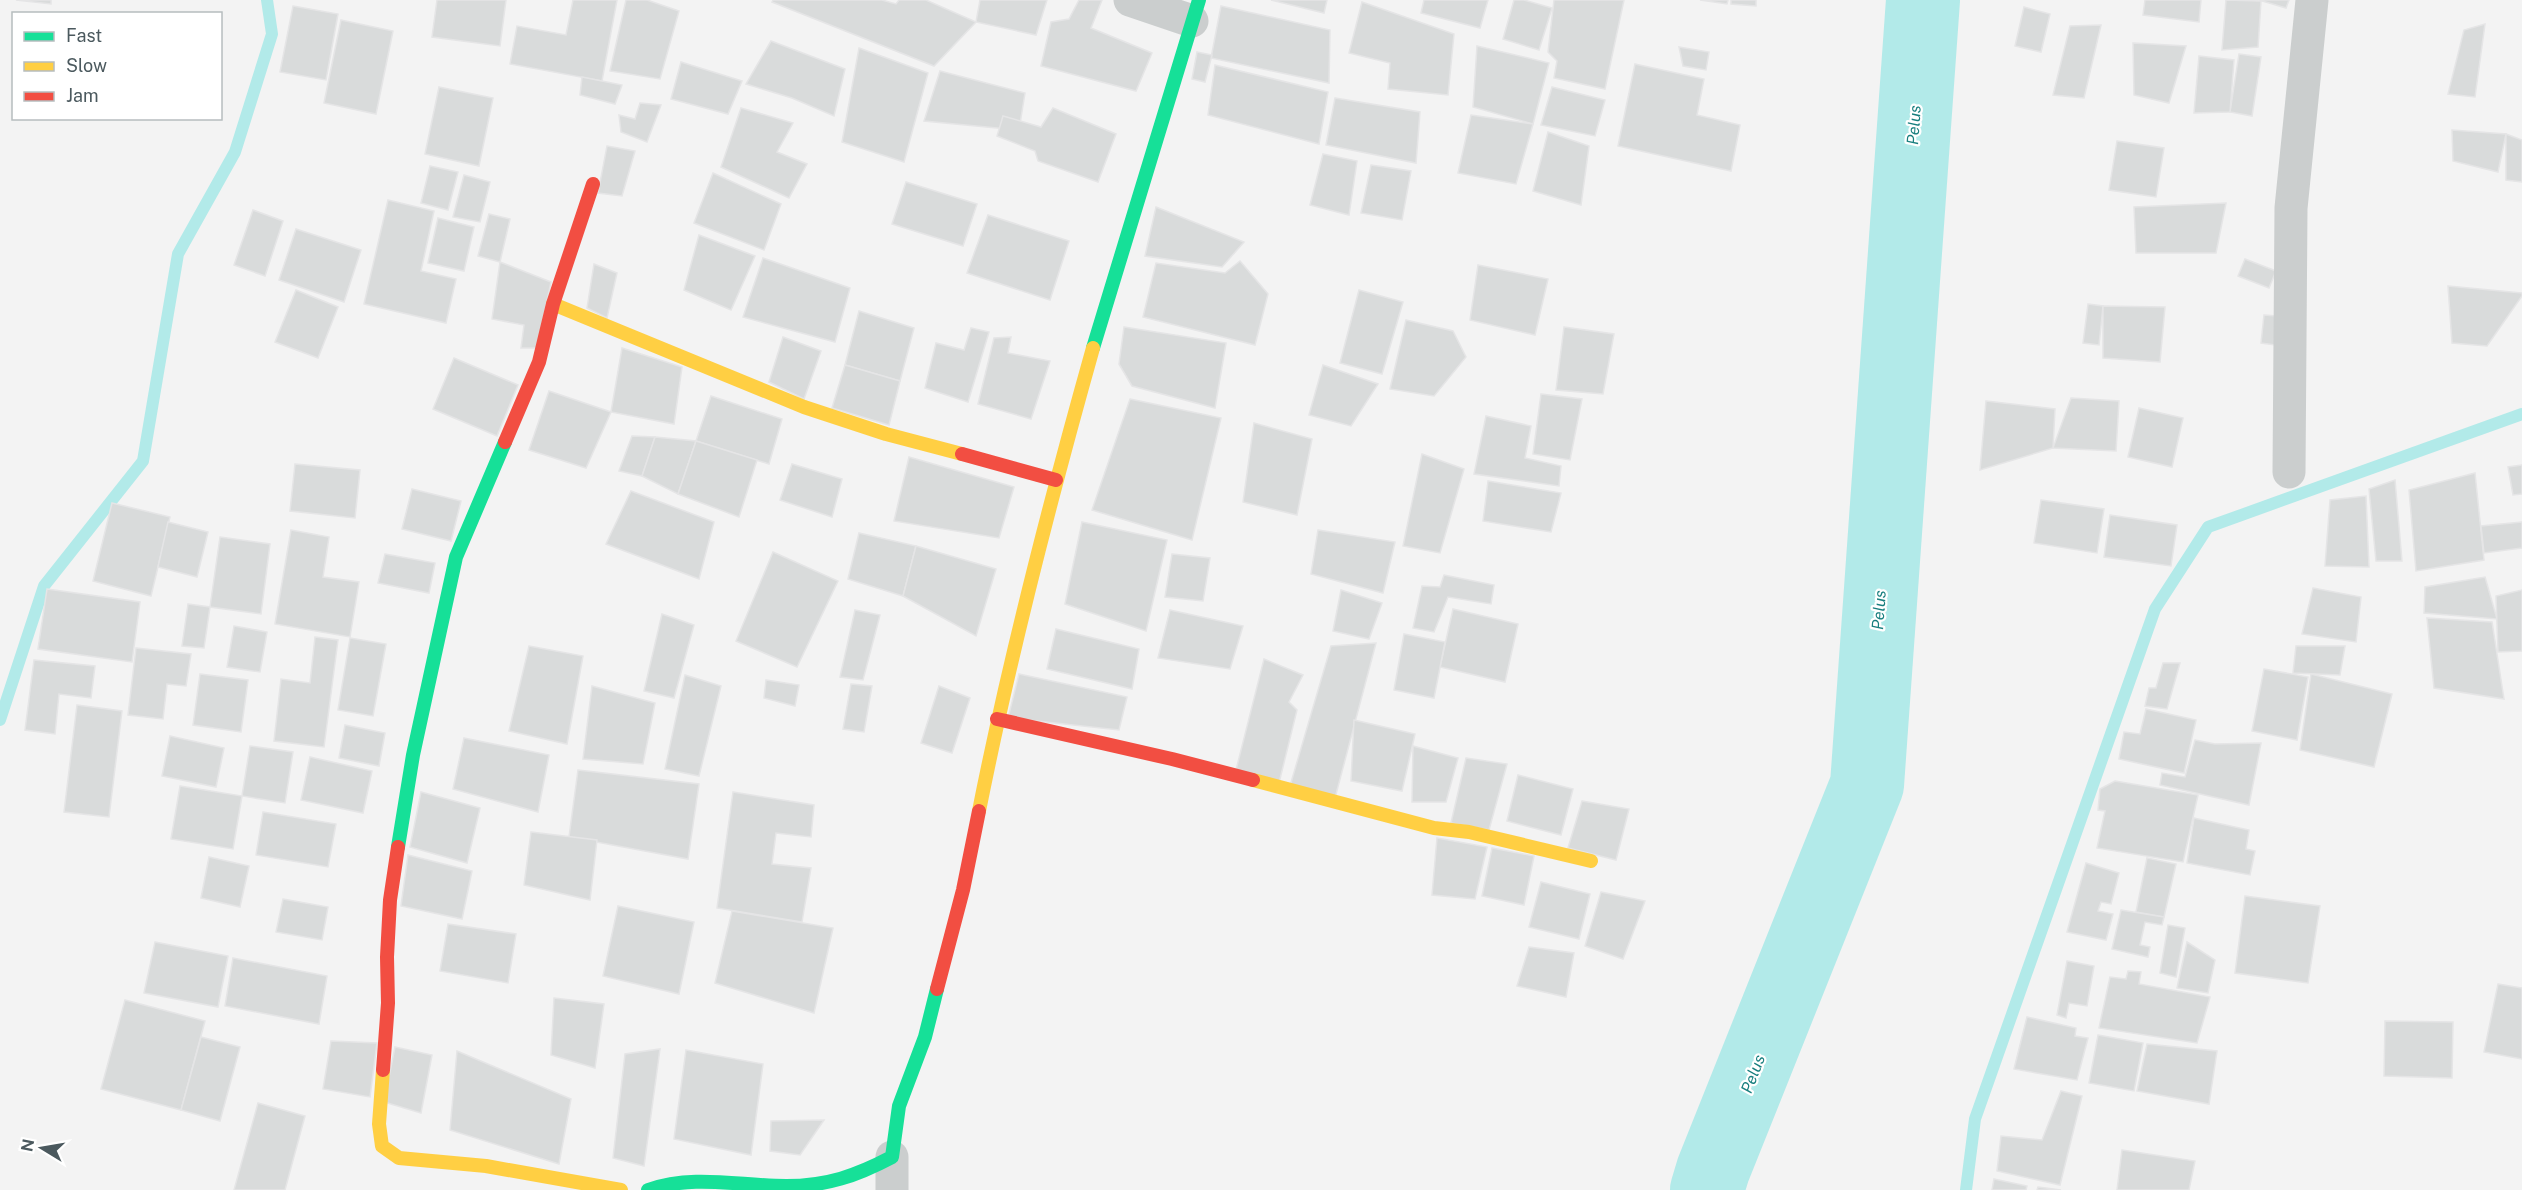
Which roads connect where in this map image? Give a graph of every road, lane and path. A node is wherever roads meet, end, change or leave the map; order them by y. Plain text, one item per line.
1 (1130, 0) edge
2 (2312, 0) edge
3 (1195, 10) edge
4 (593, 184) dead end
5 (553, 304) junction
6 (2289, 472) dead end
7 (1056, 480) junction
8 (997, 719) junction
9 (1591, 861) dead end
10 (892, 1157) junction
11 (621, 1190) edge
12 (648, 1190) edge
13 (892, 1190) edge

1 - 3 street
2 - 6 street
3 - 7 street
4 - 5 street
5 - 7 street
5 - 11 street
7 - 8 street
8 - 9 street
8 - 10 street
10 - 12 street
10 - 13 street

